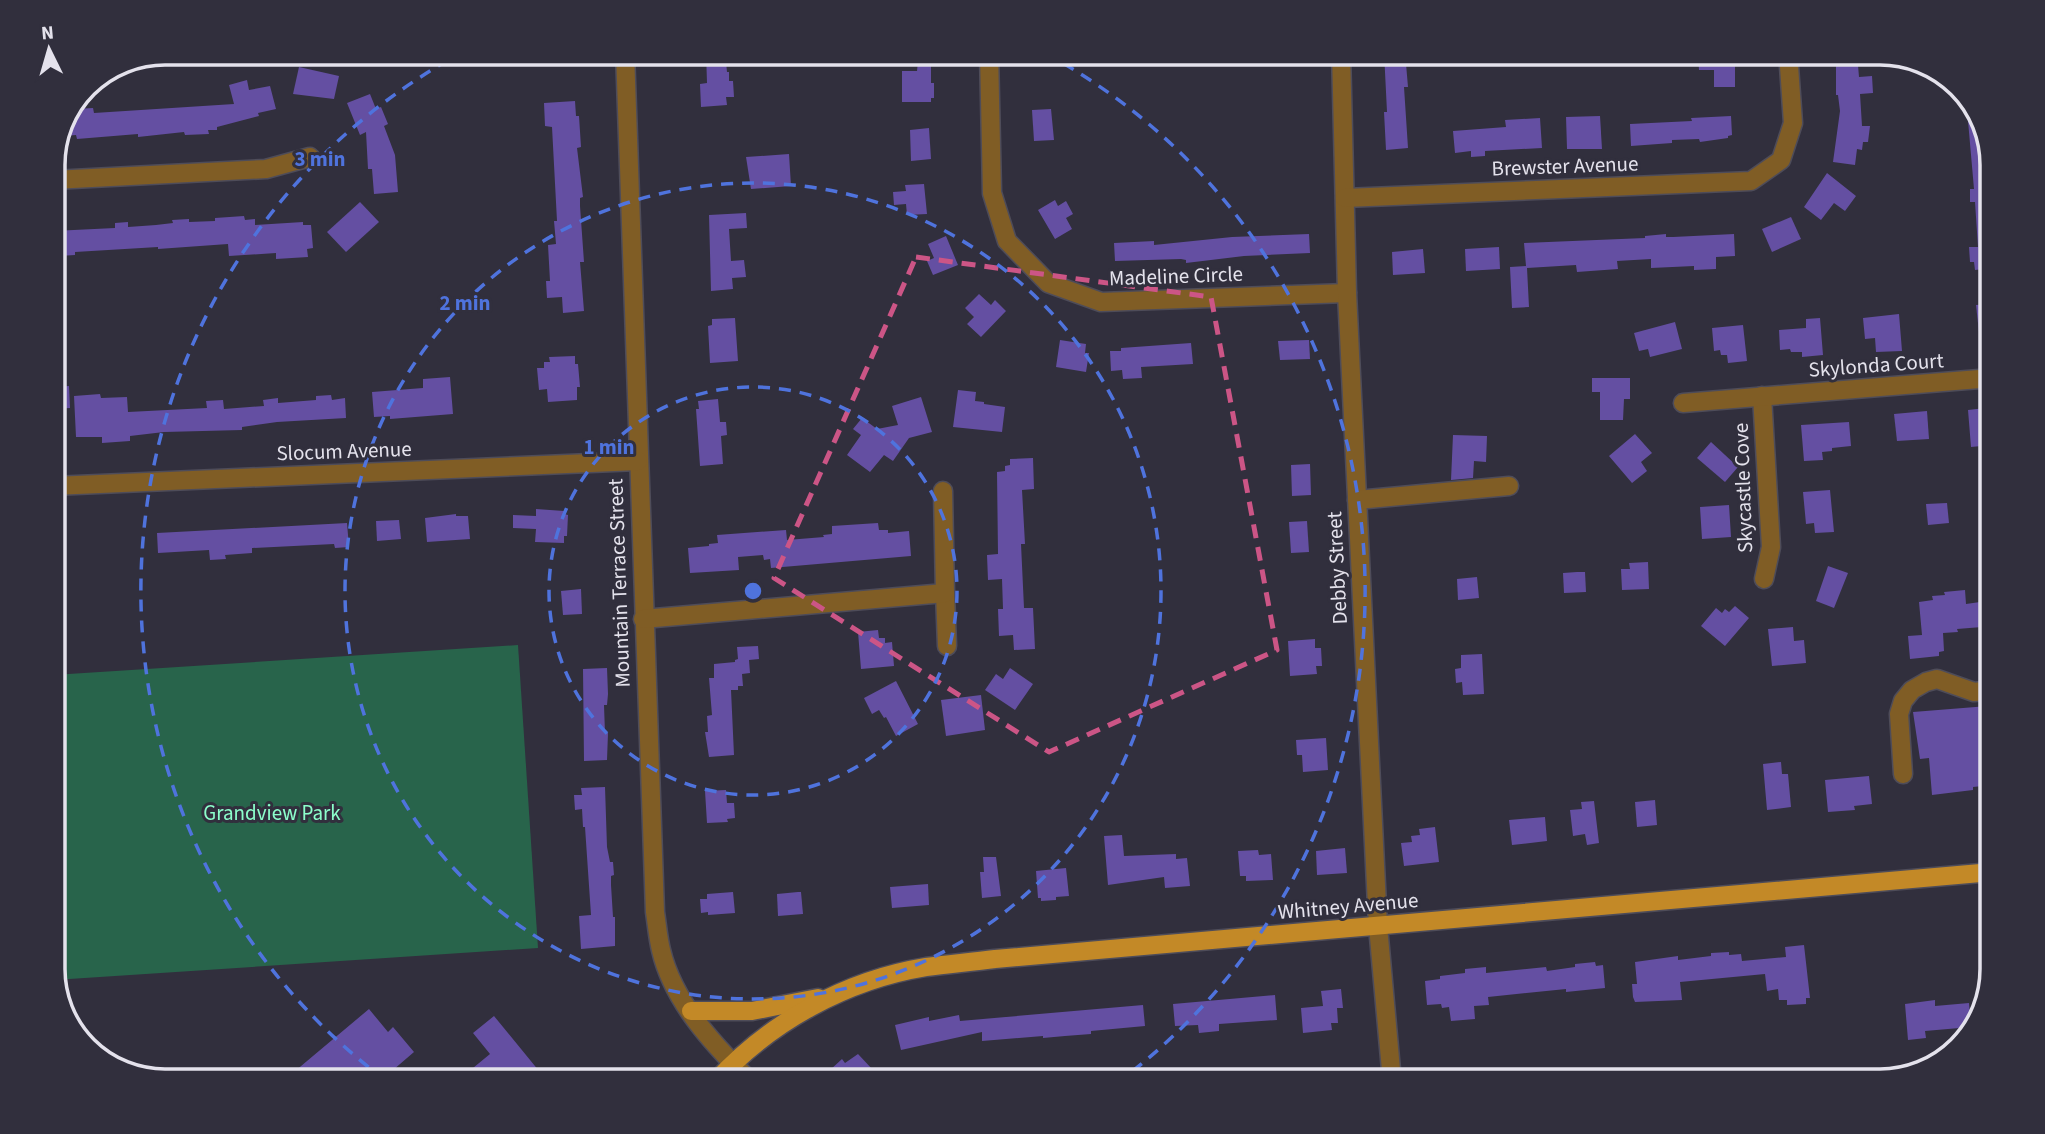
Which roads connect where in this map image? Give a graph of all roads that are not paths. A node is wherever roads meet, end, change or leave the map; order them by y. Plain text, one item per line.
1 (625, 65) edge
2 (989, 65) edge
3 (1341, 65) edge
4 (1789, 65) edge
5 (310, 157) dead end
6 (65, 179) edge
7 (1345, 198) junction
8 (1347, 293) junction
9 (1980, 379) edge
10 (1762, 396) junction
11 (1683, 402) dead end
12 (638, 461) junction
13 (65, 485) edge
14 (1509, 486) dead end
15 (943, 491) dead end
16 (1357, 500) junction
17 (1764, 579) dead end
18 (945, 593) junction
19 (643, 619) junction
20 (947, 646) dead end
21 (1980, 691) edge
22 (1903, 774) dead end
23 (1980, 874) edge
24 (1378, 926) junction
25 (838, 995) junction
26 (691, 1011) junction
27 (732, 1064) junction
28 (728, 1069) edge
29 (737, 1069) edge
30 (1391, 1069) edge

1 - 12 street, Mountain Terrace Street
2 - 8 street, Madeline Circle
3 - 7 street, Debby Street
4 - 7 street, Brewster Avenue
5 - 6 street
7 - 8 street, Debby Street
8 - 16 street, Debby Street
9 - 10 street, Skylonda Court
10 - 11 street, Skylonda Court
10 - 17 street, Skycastle Cove
12 - 13 street, Slocum Avenue
12 - 19 street, Mountain Terrace Street
14 - 16 street
15 - 18 street
16 - 24 street, Debby Street
18 - 19 street
18 - 20 street
19 - 26 street, Mountain Terrace Street
21 - 22 street
23 - 24 main road, Whitney Avenue
24 - 25 main road, Whitney Avenue
24 - 30 street, Debby Street
25 - 26 main road
25 - 27 main road, Whitney Avenue
26 - 27 street, Mountain Terrace Street
27 - 28 main road, Whitney Avenue
27 - 29 street, Mountain Terrace Street

